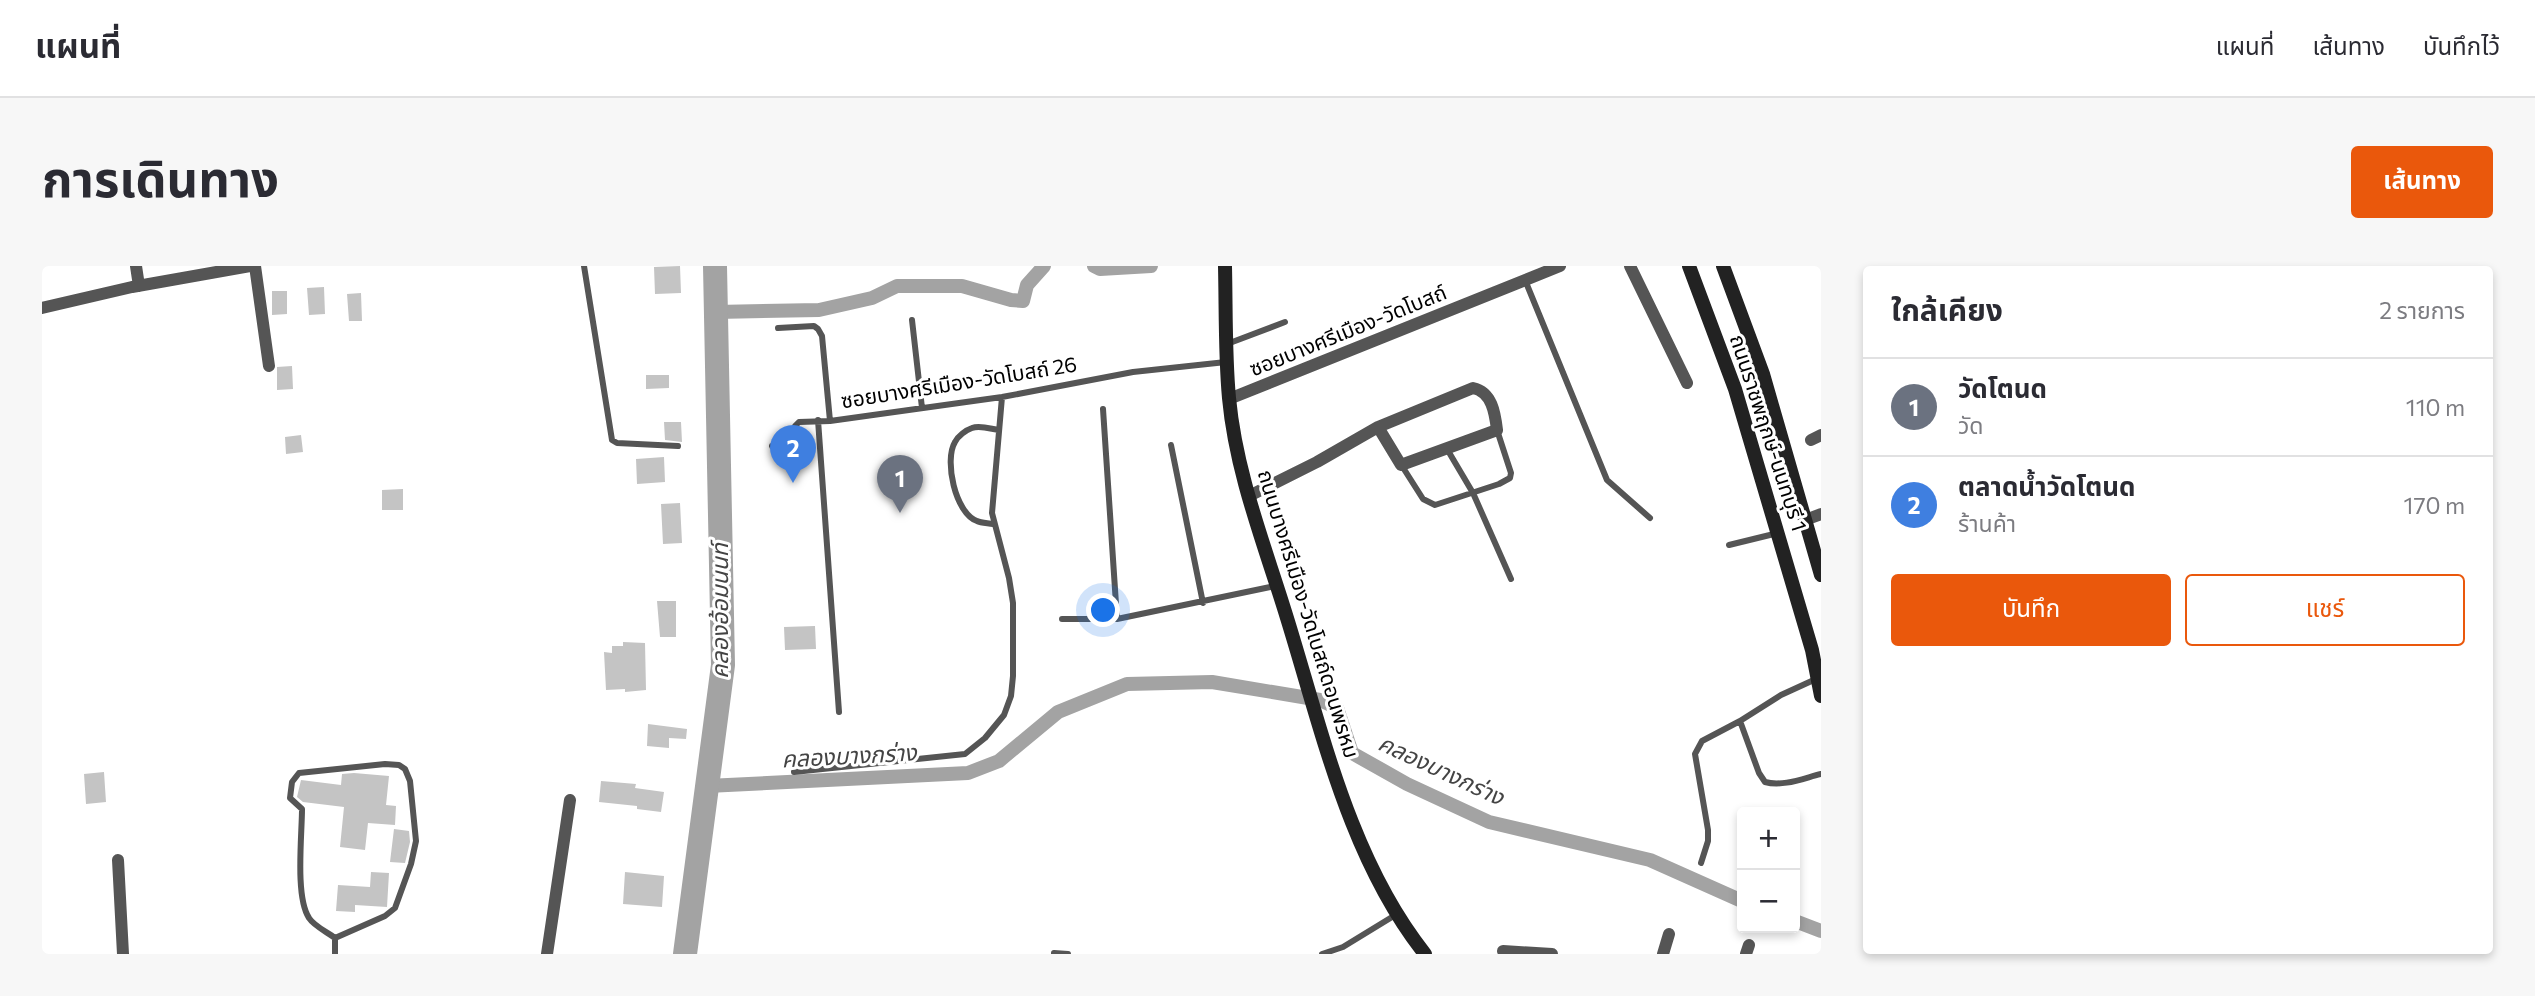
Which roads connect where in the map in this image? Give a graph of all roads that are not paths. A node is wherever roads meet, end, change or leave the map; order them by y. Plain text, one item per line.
1 (136, 266) edge
2 (252, 266) edge
3 (583, 266) edge
4 (1560, 266) edge
5 (1630, 266) edge
6 (1689, 266) edge
7 (1723, 266) edge
8 (1225, 267) edge
9 (1527, 275) edge
10 (139, 286) junction
11 (42, 308) edge
12 (912, 320) dead end
13 (1285, 322) dead end
14 (778, 328) dead end
15 (1227, 344) junction
16 (1228, 362) junction
17 (269, 366) dead end
18 (1687, 383) dead end
19 (1002, 397) junction
20 (1229, 399) junction
21 (922, 408) junction
22 (1103, 409) dead end
23 (818, 420) junction
24 (830, 421) junction
25 (1378, 428) junction
26 (999, 430) junction
27 (1497, 430) junction
28 (1171, 445) dead end
29 (678, 446) dead end
30 (772, 446) dead end
31 (1447, 448) junction
32 (1401, 465) junction
33 (1473, 493) junction
34 (1249, 496) junction
35 (1821, 514) edge
36 (1650, 519) dead end
37 (1805, 520) junction
38 (993, 524) junction
39 (1778, 533) junction
40 (1729, 545) dead end
41 (1821, 575) edge
42 (1511, 579) dead end
43 (1277, 586) junction
44 (1203, 603) junction
45 (1062, 619) dead end
46 (1117, 620) junction
47 (1818, 678) junction
48 (1821, 696) edge
49 (839, 712) dead end
50 (1740, 721) junction
51 (794, 772) dead end
52 (1821, 774) edge
53 (570, 800) dead end
54 (118, 860) dead end
55 (1701, 863) dead end
56 (1397, 914) junction
57 (1669, 934) dead end
58 (335, 938) junction
59 (1503, 951) dead end
60 (1055, 953) edge
61 (123, 954) edge
62 (335, 954) edge
63 (547, 954) edge
64 (1068, 954) edge
65 (1322, 954) edge
66 (1425, 954) edge
67 (1552, 954) edge
68 (1663, 954) edge

1 - 10 street
2 - 10 street
2 - 17 street
3 - 29 lane
4 - 9 street, ซอยบางศรีเมือง-วัดโบสถ์
5 - 18 street
6 - 39 main road, ถนนราชพฤกษ์-นนทบุรี 1
7 - 37 main road, ถนนราชพฤกษ์-นนทบุรี 1
8 - 15 main road, ถนนบางศรีเมือง-วัดโบสถ์ดอนพรหม
9 - 20 street, ซอยบางศรีเมือง-วัดโบสถ์
9 - 36 lane
10 - 11 street
12 - 21 lane
13 - 15 lane
14 - 24 lane
15 - 16 main road, ถนนบางศรีเมือง-วัดโบสถ์ดอนพรหม
16 - 19 lane, ซอยบางศรีเมือง-วัดโบสถ์ 26
16 - 20 main road, ถนนบางศรีเมือง-วัดโบสถ์ดอนพรหม
19 - 21 lane, ซอยบางศรีเมือง-วัดโบสถ์ 26
19 - 26 lane
20 - 34 main road, ถนนบางศรีเมือง-วัดโบสถ์ดอนพรหม
21 - 24 lane, ซอยบางศรีเมือง-วัดโบสถ์ 26
22 - 46 lane
23 - 24 lane, ซอยบางศรีเมือง-วัดโบสถ์ 26
23 - 30 lane
23 - 49 lane, ซอยบางศรีเมือง-วัดโบสถ์ 26
25 - 27 street
25 - 32 street
25 - 34 street
26 - 38 lane
26 - 38 lane
27 - 31 street
27 - 33 lane
28 - 44 lane
31 - 32 street
31 - 33 lane
32 - 33 lane
33 - 42 lane
34 - 43 main road, ถนนบางศรีเมือง-วัดโบสถ์ดอนพรหม
35 - 37 street
37 - 41 main road, ถนนราชพฤกษ์-นนทบุรี 1
38 - 51 lane
39 - 40 lane
39 - 47 main road, ถนนราชพฤกษ์-นนทบุรี 1
43 - 44 lane
43 - 56 main road, ถนนบางศรีเมือง-วัดโบสถ์ดอนพรหม
44 - 46 lane
45 - 46 lane
47 - 48 main road, ถนนราชพฤกษ์-นนทบุรี 1
47 - 50 lane
50 - 52 lane
50 - 55 lane
53 - 63 street
54 - 61 street
56 - 65 lane
56 - 66 main road, ถนนบางศรีเมือง-วัดโบสถ์ดอนพรหม
57 - 68 street
58 - 58 lane
58 - 62 lane
59 - 67 street
60 - 64 lane

